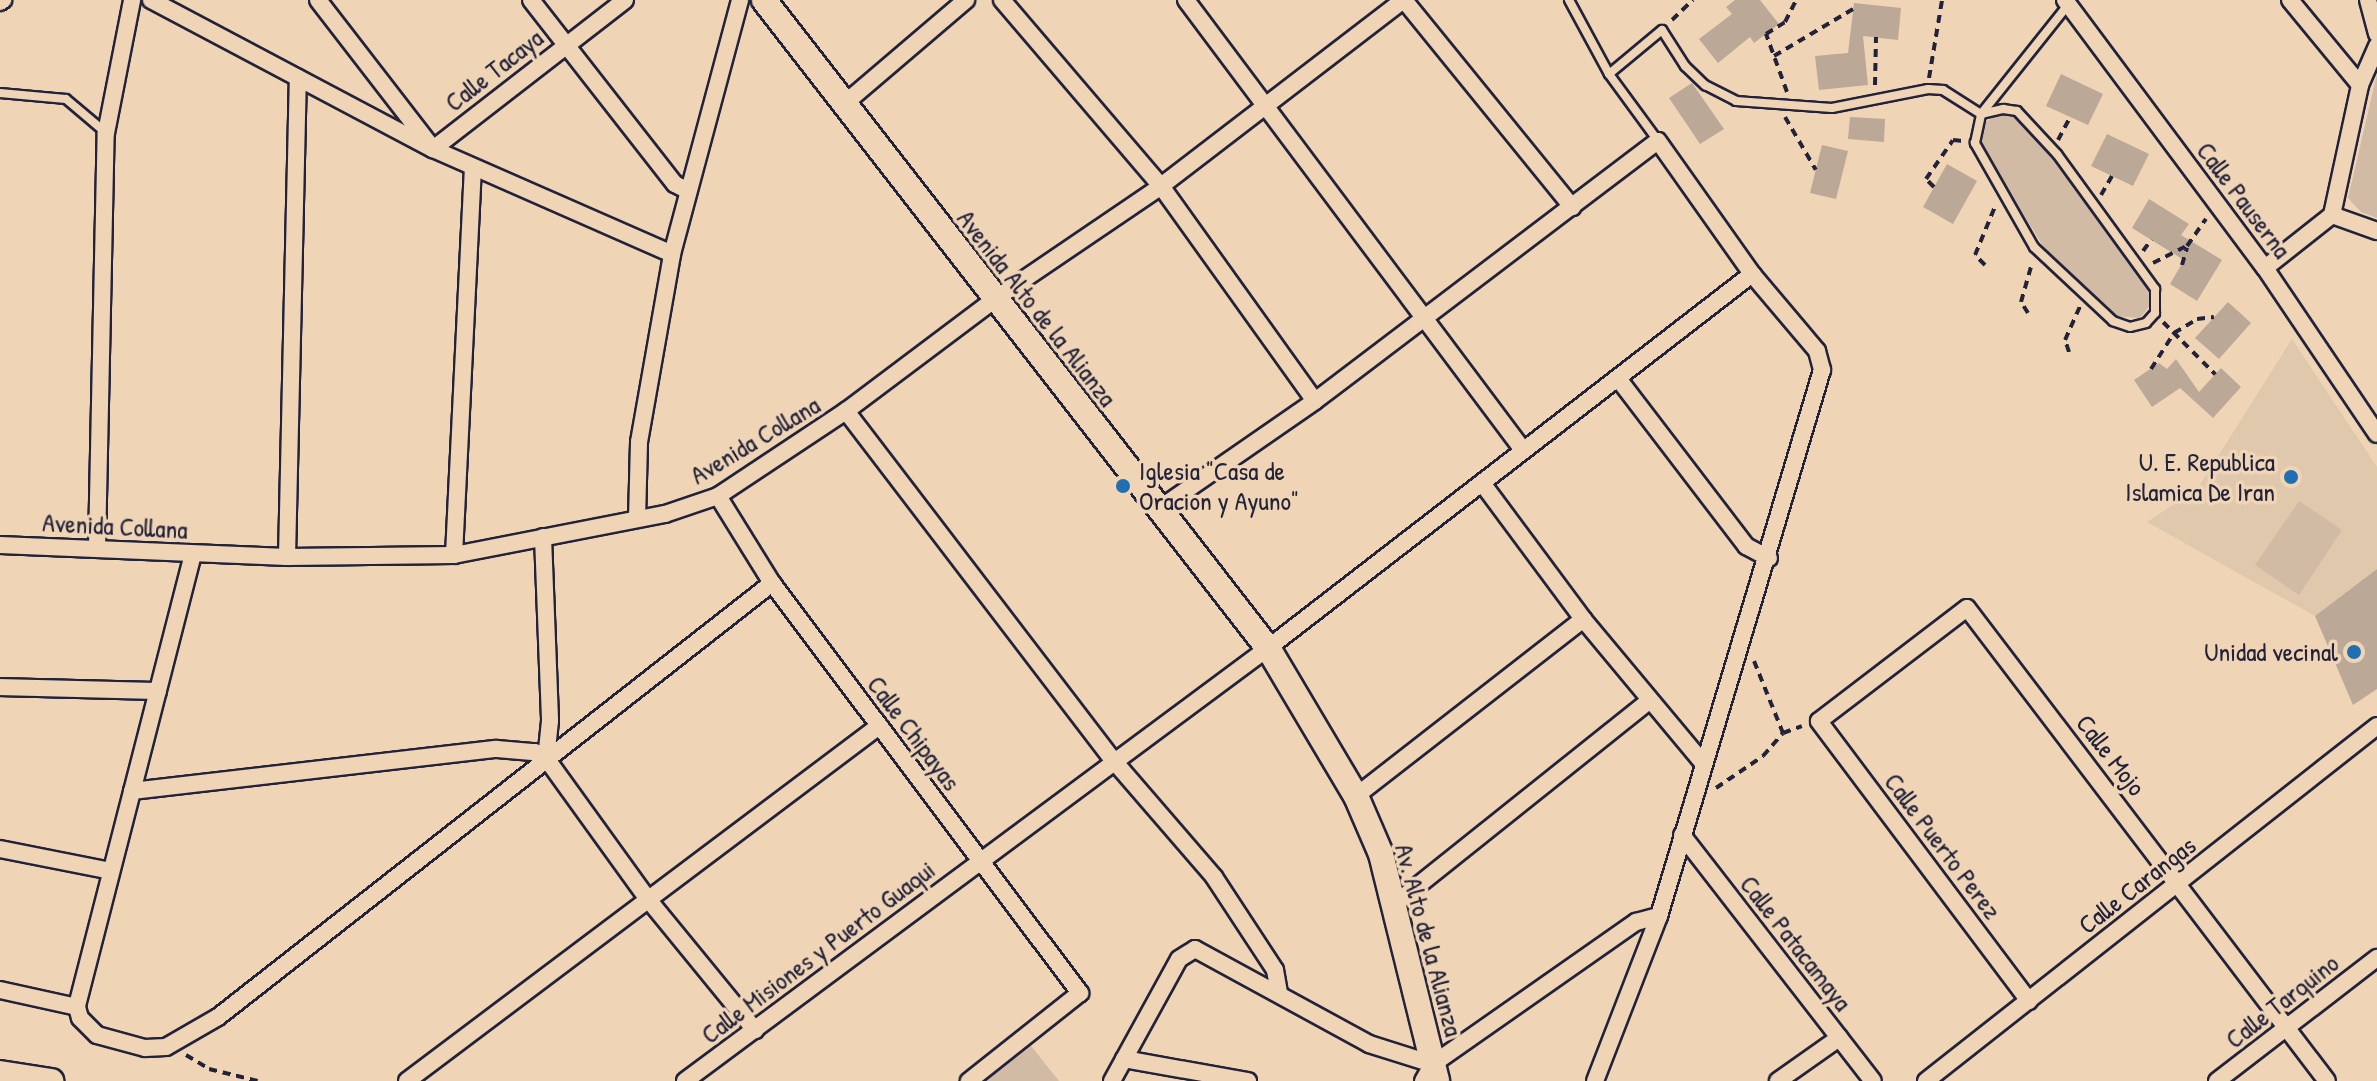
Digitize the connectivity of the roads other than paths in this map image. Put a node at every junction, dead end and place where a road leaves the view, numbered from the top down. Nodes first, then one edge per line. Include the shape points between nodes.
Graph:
1 (132, 0) edge
2 (151, 0) edge
3 (318, 0) edge
4 (531, 0) edge
5 (625, 0) edge
6 (740, 0) edge
7 (764, 0) edge
8 (966, 0) edge
9 (1002, 0) edge
10 (1186, 0) edge
11 (1404, 0) edge
12 (1569, 0) edge
13 (2290, 0) edge
14 (2368, 0) edge
15 (2066, 3) edge
16 (2377, 34) edge
17 (564, 45) junction
18 (2377, 45) edge
19 (1609, 74) junction
20 (298, 78) junction
21 (2360, 85) junction
22 (0, 93) edge
23 (843, 105) junction
24 (1263, 105) junction
25 (1981, 114) junction
26 (106, 133) junction
27 (1658, 141) junction
28 (433, 149) junction
29 (473, 168) junction
30 (1161, 186) junction
31 (688, 191) junction
32 (1572, 207) junction
33 (2332, 215) junction
34 (2377, 231) edge
35 (672, 254) junction
36 (2265, 268) junction
37 (1752, 274) junction
38 (995, 299) junction
39 (1427, 316) junction
40 (1620, 381) junction
41 (1315, 401) junction
42 (846, 411) junction
43 (2377, 434) edge
44 (1523, 450) junction
45 (1482, 483) junction
46 (718, 496) junction
47 (1159, 509) junction
48 (637, 519) junction
49 (543, 537) junction
50 (0, 545) edge
51 (97, 547) junction
52 (193, 554) junction
53 (454, 555) junction
54 (287, 557) junction
55 (1769, 558) junction
56 (772, 583) junction
57 (1583, 619) junction
58 (1268, 648) junction
59 (0, 687) edge
60 (158, 691) junction
61 (1649, 701) junction
62 (1819, 721) joint
63 (879, 726) junction
64 (2377, 726) edge
65 (546, 758) junction
66 (1114, 761) junction
67 (1703, 763) junction
68 (132, 791) junction
69 (1356, 796) junction
70 (1682, 835) junction
71 (0, 849) edge
72 (980, 862) junction
73 (111, 871) junction
74 (2179, 882) junction
75 (647, 898) junction
76 (1396, 903) junction
77 (1659, 916) junction
78 (2377, 958) edge
79 (0, 990) edge
80 (1279, 993) junction
81 (2029, 1001) junction
82 (77, 1007) junction
83 (2287, 1028) junction
84 (755, 1030) junction
85 (1839, 1038) junction
86 (1124, 1059) junction
87 (0, 1073) edge
88 (1431, 1075) edge
89 (51, 1081) edge
90 (407, 1081) edge
91 (685, 1081) edge
92 (969, 1081) edge
93 (1112, 1081) edge
94 (1248, 1081) edge
95 (1595, 1081) edge
96 (1778, 1081) edge
97 (1873, 1081) edge
98 (1926, 1081) edge
99 (2217, 1081) edge
100 (2327, 1081) edge

1 - 26 street
2 - 20 street
3 - 28 street
4 - 17 street
5 - 17 street, Calle Tacaya
6 - 31 street
7 - 23 street, Avenida Alto de la Alianza
8 - 23 street
9 - 30 street
10 - 24 street
11 - 24 street, Avenida Collana
11 - 32 street
12 - 19 lane
13 - 21 street
14 - 16 street
15 - 25 lane
15 - 36 street, Calle Pauserna
17 - 28 street, Calle Tacaya
17 - 31 street via 675,184
18 - 21 street
19 - 25 lane via 1662,30 1705,85 1736,101 1832,108 1928,89 1943,90
19 - 27 lane
20 - 28 street
20 - 54 street
21 - 33 street
22 - 26 lane via 66,99
23 - 38 street, Avenida Alto de la Alianza
24 - 30 street, Avenida Collana
24 - 39 street
25 - 25 lane via 2017,111 2053,150 2155,289 2155,314 2130,327 2113,321 2036,249 1975,143
26 - 51 street
27 - 32 street
27 - 37 street
28 - 29 street
29 - 35 street
29 - 53 street
30 - 38 street, Avenida Collana
30 - 41 street
31 - 35 street
32 - 39 street
33 - 34 street
33 - 36 street
35 - 48 street via 639,442
36 - 43 street, Calle Pauserna
37 - 40 street, Calle Misiones y Puerto Guaqui
37 - 55 street via 1817,351 1822,370
38 - 42 street, Avenida Collana
38 - 47 street, Avenida Alto de la Alianza
39 - 41 street
39 - 44 street
40 - 44 street, Calle Misiones y Puerto Guaqui
40 - 55 street via 1746,546
41 - 47 street
42 - 46 street, Avenida Collana
42 - 66 street
44 - 45 street, Calle Misiones y Puerto Guaqui
45 - 57 street
45 - 58 street, Calle Misiones y Puerto Guaqui
46 - 48 street, Avenida Collana
46 - 56 street, Calle Chipayas
47 - 58 street, Avenida Alto de la Alianza
48 - 49 street, Avenida Collana
49 - 53 street, Avenida Collana
49 - 65 street via 550,721
50 - 51 street, Avenida Collana
51 - 52 street, Avenida Collana
52 - 54 street, Avenida Collana
52 - 60 street
53 - 54 street, Avenida Collana
55 - 67 street
56 - 63 street, Calle Chipayas
56 - 65 street
57 - 61 street
57 - 69 street
58 - 66 street, Calle Misiones y Puerto Guaqui
58 - 69 street, Av. Alto de la Alianza
59 - 60 street
60 - 68 street
61 - 67 street
61 - 76 street
62 - 74 street, Calle Mojo via 1967,608
62 - 81 street, Calle Puerto Perez
63 - 72 street, Calle Chipayas
63 - 75 street
64 - 74 street, Calle Carangas
65 - 68 street via 497,749
65 - 75 street
65 - 82 street via 218,1017 176,1043 145,1048 106,1039 87,1028
66 - 72 street, Calle Misiones y Puerto Guaqui
66 - 80 street via 1214,877 1275,970
67 - 70 street
68 - 73 street
69 - 76 street, Av. Alto de la Alianza
70 - 77 street
70 - 85 street, Calle Patacamaya
71 - 73 street
72 - 84 street, Calle Misiones y Puerto Guaqui
72 - 92 street, Calle Chipayas via 1080,993
73 - 82 street
74 - 81 street, Calle Carangas
74 - 83 street, Calle Mojo
75 - 84 street
75 - 90 street
76 - 88 street, Av. Alto de la Alianza
77 - 88 street via 1636,922
77 - 95 street
78 - 83 street, Calle Tarquino
79 - 82 street
80 - 86 street via 1206,951 1190,950 1179,959
80 - 88 street
81 - 98 street, Calle Carangas
83 - 99 street, Calle Tarquino
83 - 100 street, Calle Mojo
84 - 91 street, Calle Misiones y Puerto Guaqui
85 - 96 street
85 - 97 street, Calle Patacamaya
86 - 93 street
86 - 94 street
87 - 89 street

